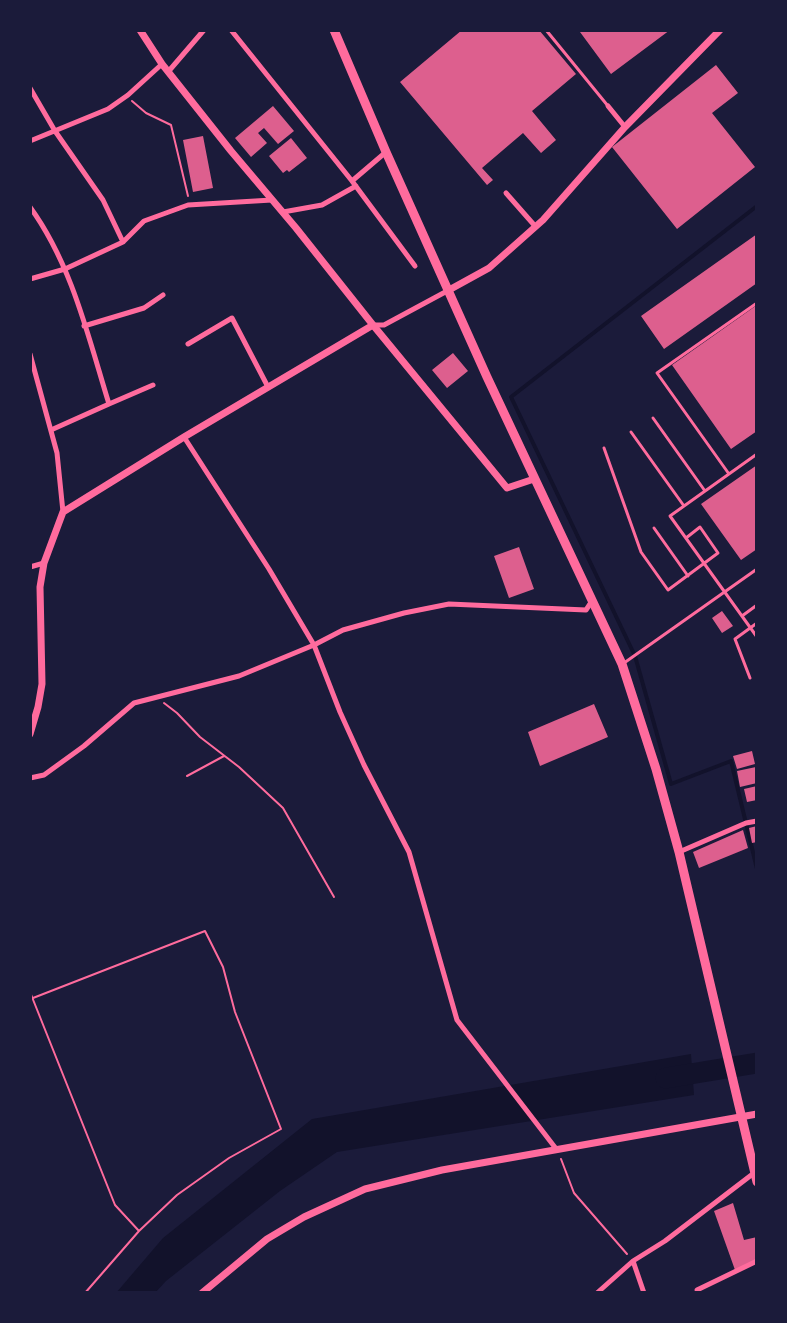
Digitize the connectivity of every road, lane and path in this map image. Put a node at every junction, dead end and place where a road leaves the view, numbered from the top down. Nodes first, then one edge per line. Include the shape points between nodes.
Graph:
1 (140, 30) edge
2 (204, 30) edge
3 (231, 30) edge
4 (334, 30) edge
5 (546, 30) edge
6 (720, 30) edge
7 (162, 64) junction
8 (168, 72) junction
9 (30, 88) edge
10 (128, 95) junction
11 (608, 106) joint
12 (625, 127) junction
13 (55, 132) junction
14 (30, 141) edge
15 (386, 152) junction
16 (354, 184) junction
17 (506, 193) dead end
18 (272, 200) junction
19 (190, 205) junction
20 (30, 207) edge
21 (283, 212) junction
22 (535, 226) junction
23 (123, 242) junction
24 (415, 266) dead end
25 (65, 269) junction
26 (30, 279) edge
27 (449, 290) junction
28 (163, 295) dead end
29 (757, 303) edge
30 (373, 325) junction
31 (84, 326) junction
32 (188, 344) dead end
33 (30, 354) edge
34 (153, 385) dead end
35 (268, 387) junction
36 (109, 404) junction
37 (652, 417) dead end
38 (51, 430) junction
39 (631, 432) dead end
40 (184, 437) junction
41 (604, 447) dead end
42 (757, 454) edge
43 (729, 474) junction
44 (534, 479) junction
45 (705, 491) junction
46 (684, 506) junction
47 (63, 512) junction
48 (654, 528) dead end
49 (686, 538) junction
50 (44, 563) junction
51 (705, 563) junction
52 (30, 567) edge
53 (757, 569) edge
54 (688, 576) junction
55 (725, 591) junction
56 (592, 601) junction
57 (757, 605) edge
58 (742, 616) junction
59 (757, 623) edge
60 (751, 628) junction
61 (757, 637) edge
62 (314, 645) junction
63 (622, 664) junction
64 (750, 678) dead end
65 (157, 697) junction
66 (30, 734) edge
67 (224, 756) junction
68 (187, 776) dead end
69 (30, 778) edge
70 (757, 821) edge
71 (679, 852) junction
72 (334, 897) dead end
73 (30, 992) edge
74 (33, 998) junction
75 (757, 1114) edge
76 (742, 1117) junction
77 (557, 1150) junction
78 (756, 1177) edge
79 (139, 1231) junction
80 (633, 1261) junction
81 (757, 1261) edge
82 (697, 1291) edge
83 (205, 1292) edge
84 (85, 1293) edge
85 (597, 1293) edge
86 (644, 1293) edge
87 (689, 1293) edge

1 - 7 street
2 - 8 street
3 - 16 street
4 - 15 highway
5 - 11 lane
6 - 12 street
7 - 8 street
7 - 10 street
8 - 18 street
9 - 13 street
10 - 13 street via 108,109
10 - 19 path via 146,113 171,125
11 - 12 street
12 - 22 street
13 - 14 street
13 - 23 street via 103,200
15 - 16 street
15 - 27 highway
16 - 21 street via 322,205
16 - 24 street
17 - 22 street
18 - 19 street
18 - 21 street
19 - 23 street via 144,221
20 - 25 street
21 - 30 street
22 - 27 street via 489,268
23 - 25 street
25 - 26 street
25 - 31 street
27 - 30 street via 384,325
27 - 44 highway
28 - 31 street via 144,308
29 - 43 lane via 657,373
30 - 35 street
30 - 44 street via 507,488
31 - 36 street
32 - 35 street via 232,318
33 - 38 street
34 - 36 street
35 - 40 street
36 - 38 street
37 - 45 lane
38 - 47 street
39 - 46 lane
40 - 47 street
40 - 62 street
41 - 54 lane via 641,552 668,590
42 - 43 lane
43 - 45 lane
44 - 56 highway
45 - 46 lane
46 - 49 lane via 670,516
47 - 50 street
48 - 54 lane
49 - 51 lane
49 - 51 lane via 700,527 718,553
50 - 52 street
50 - 66 street via 40,587 42,684
51 - 54 lane
51 - 55 lane
53 - 55 lane
55 - 58 lane
55 - 63 lane
56 - 62 street via 586,610 449,604 343,630
56 - 63 highway
57 - 58 lane
58 - 60 lane
59 - 60 lane
60 - 61 lane
60 - 64 lane via 735,639
62 - 65 street via 239,676
62 - 77 street via 364,765 409,852 457,1020
63 - 71 highway
65 - 67 path
65 - 69 street via 134,704 44,775
67 - 68 path
67 - 72 path via 283,808
70 - 71 street
71 - 76 highway
73 - 74 path
74 - 79 path via 115,1205
74 - 79 path via 205,930 223,967 235,1012 281,1129 229,1158 177,1195
75 - 76 street
76 - 77 street
76 - 78 highway
77 - 80 path via 574,1193
77 - 83 street via 442,1170 365,1189 304,1216 267,1239
78 - 80 street
79 - 84 path
80 - 85 street
80 - 86 street
81 - 82 street
82 - 87 street

